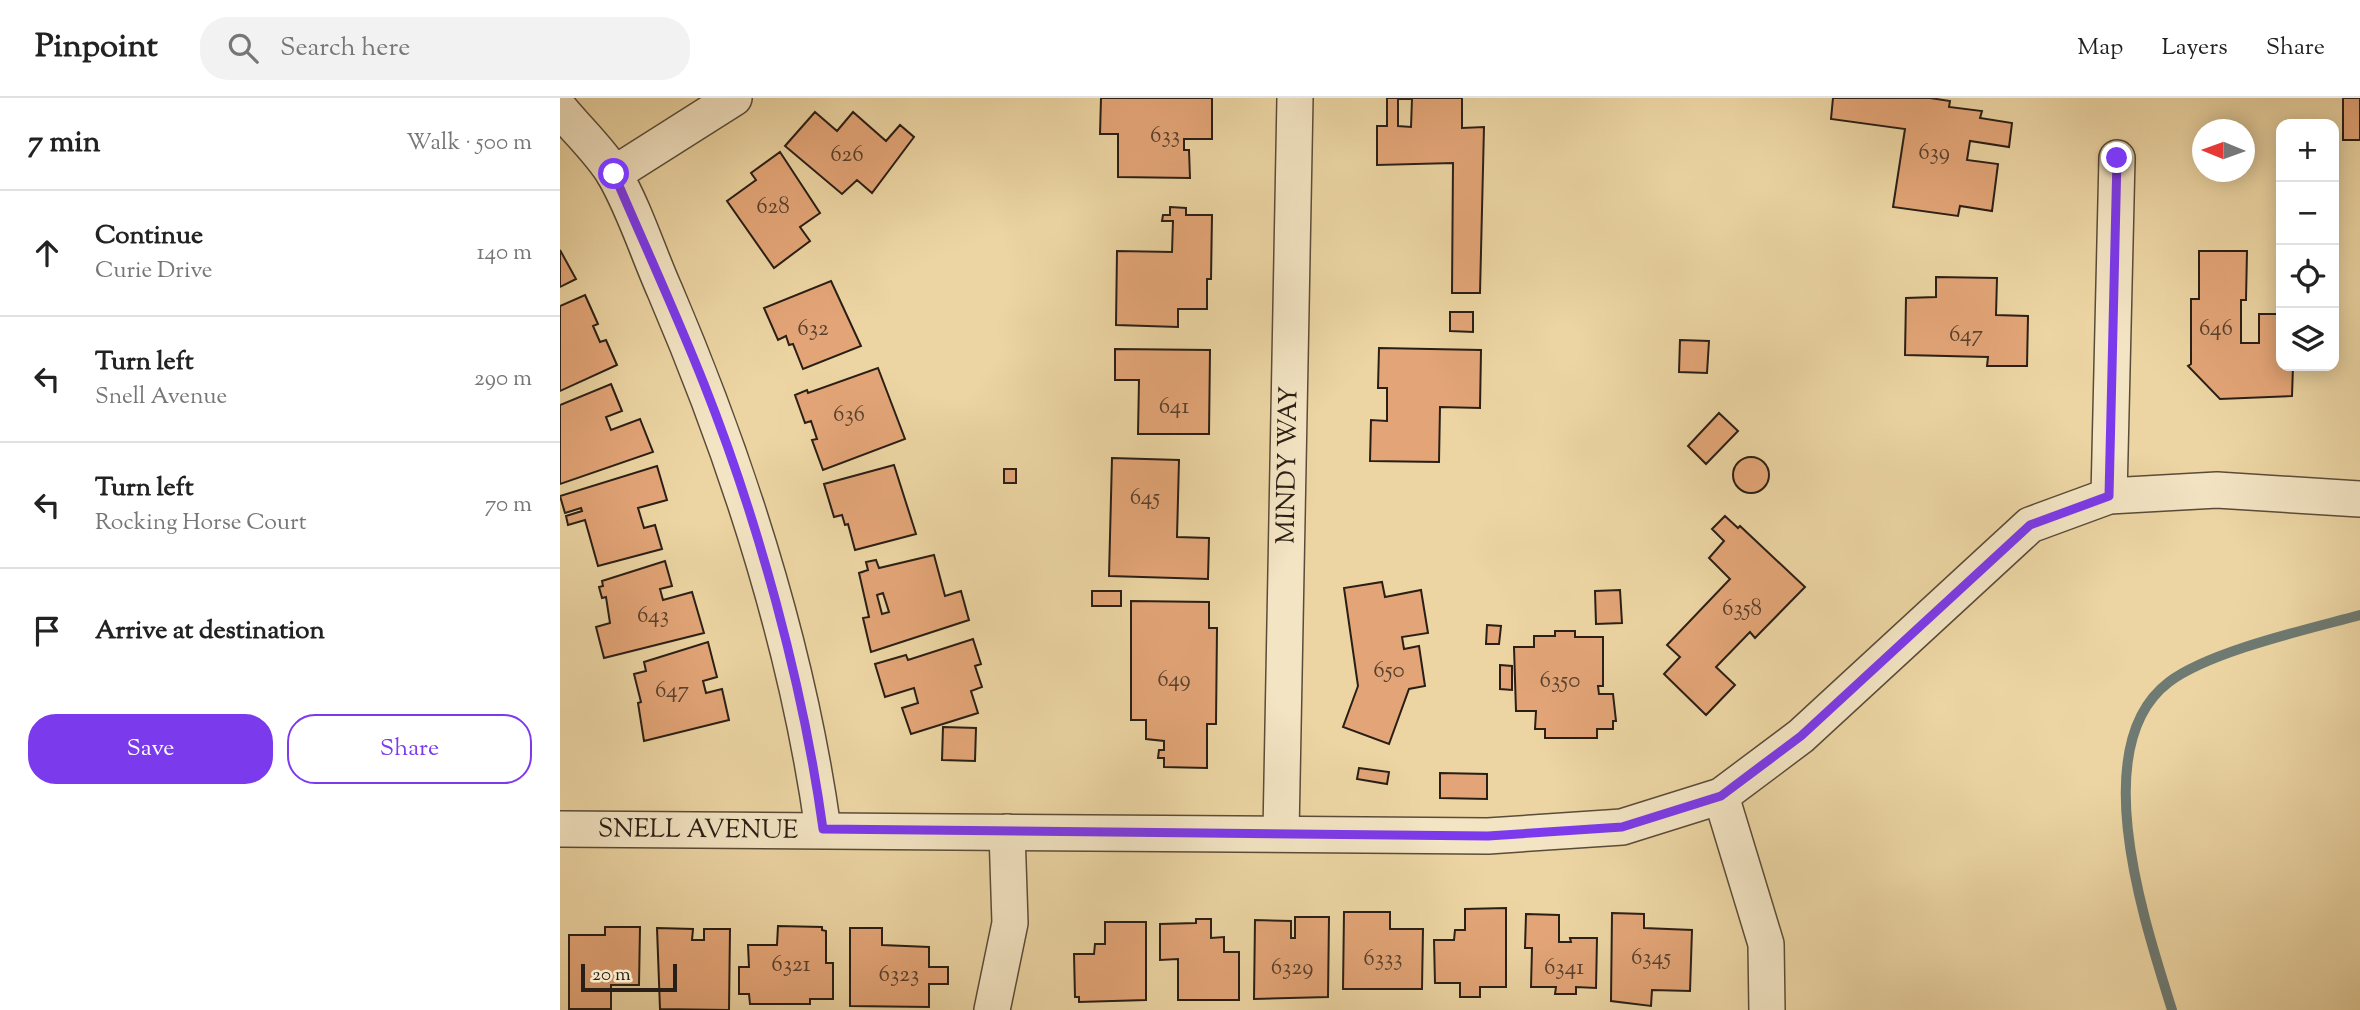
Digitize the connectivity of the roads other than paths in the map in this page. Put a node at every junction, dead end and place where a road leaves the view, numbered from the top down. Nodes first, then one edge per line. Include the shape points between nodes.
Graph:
1 (734, 98) edge
2 (1295, 98) edge
3 (560, 109) edge
4 (2117, 158) dead end
5 (614, 174) junction
6 (2109, 496) junction
7 (2360, 499) edge
8 (1721, 796) junction
9 (560, 829) edge
10 (823, 829) junction
11 (1007, 832) junction
12 (1281, 833) junction
13 (992, 1010) edge
14 (1767, 1010) edge

1 - 5 street
2 - 12 street, MINDY WAY
3 - 5 street
4 - 6 street
5 - 10 street via 705,385 753,528 806,724
6 - 7 street, SNELL AVENUE via 2217,490
6 - 8 street, SNELL AVENUE via 2030,525 1801,736
8 - 12 street, SNELL AVENUE via 1622,827 1565,832 1488,836
8 - 14 street via 1766,944
9 - 10 street, SNELL AVENUE
10 - 11 street, SNELL AVENUE
11 - 12 street, SNELL AVENUE
11 - 13 street via 1010,923

